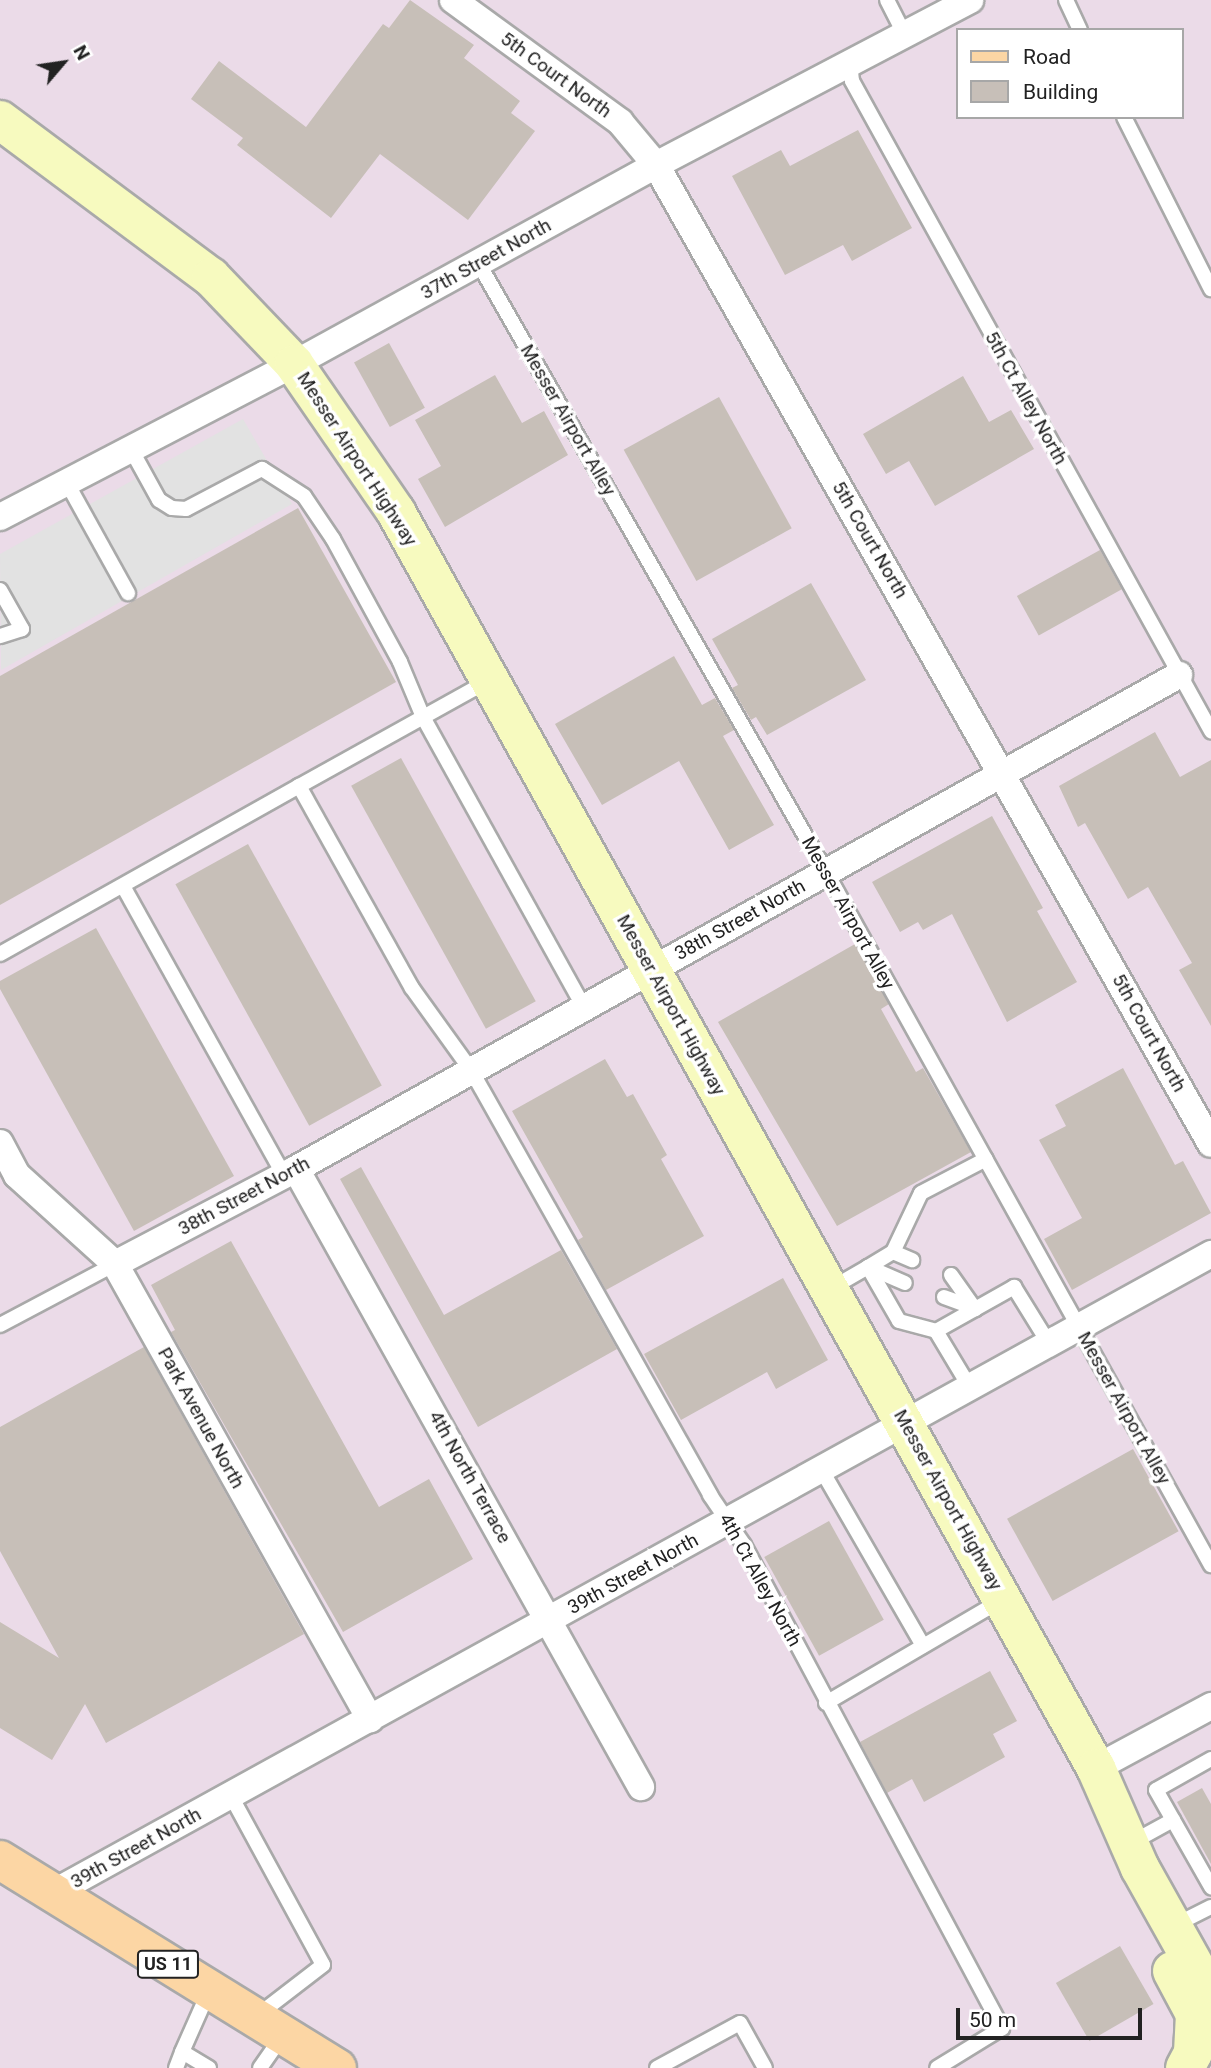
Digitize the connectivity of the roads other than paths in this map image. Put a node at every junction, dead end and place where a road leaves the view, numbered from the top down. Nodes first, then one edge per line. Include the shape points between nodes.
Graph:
1 (453, 0) edge
2 (887, 0) edge
3 (971, 0) edge
4 (1066, 0) edge
5 (1079, 28) edge
6 (904, 34) junction
7 (850, 62) junction
8 (1125, 119) edge
9 (0, 120) edge
10 (656, 164) junction
11 (479, 264) junction
12 (1211, 289) edge
13 (294, 364) junction
14 (132, 451) junction
15 (67, 483) junction
16 (0, 517) edge
17 (0, 590) edge
18 (128, 593) dead end
19 (0, 636) edge
20 (1178, 675) junction
21 (490, 680) junction
22 (423, 716) junction
23 (1211, 731) edge
24 (1003, 773) junction
25 (299, 786) junction
26 (825, 872) junction
27 (123, 886) junction
28 (0, 954) edge
29 (651, 970) junction
30 (584, 1007) junction
31 (471, 1070) junction
32 (0, 1143) edge
33 (1211, 1144) edge
34 (986, 1159) junction
35 (290, 1172) junction
36 (892, 1252) junction
37 (1211, 1254) edge
38 (912, 1260) dead end
39 (115, 1264) junction
40 (868, 1267) junction
41 (951, 1275) dead end
42 (905, 1283) dead end
43 (830, 1289) junction
44 (944, 1297) dead end
45 (975, 1309) junction
46 (0, 1325) edge
47 (1079, 1325) junction
48 (936, 1331) junction
49 (1048, 1342) junction
50 (969, 1386) junction
51 (905, 1422) junction
52 (821, 1469) junction
53 (728, 1521) junction
54 (1211, 1565) edge
55 (1003, 1600) junction
56 (550, 1620) junction
57 (923, 1646) junction
58 (826, 1703) junction
59 (1211, 1706) edge
60 (370, 1719) junction
61 (1211, 1759) edge
62 (1096, 1768) junction
63 (641, 1787) dead end
64 (231, 1796) junction
65 (1173, 1819) junction
66 (1135, 1856) junction
67 (0, 1860) edge
68 (1211, 1887) edge
69 (53, 1893) junction
70 (1211, 1908) edge
71 (1187, 1943) junction
72 (209, 1989) junction
73 (1211, 1995) edge
74 (269, 2026) junction
75 (182, 2052) junction
76 (176, 2068) edge
77 (209, 2068) edge
78 (260, 2068) edge
79 (336, 2068) edge
80 (657, 2068) edge
81 (765, 2068) edge
82 (937, 2068) edge
83 (1185, 2068) edge

1 - 10 street, 5th Court North via 620,122
2 - 6 lane
3 - 6 street, 37th Street North
4 - 5 lane
6 - 7 street, 37th Street North
7 - 10 street, 37th Street North
7 - 20 lane, 5th Ct Alley North via 852,81
8 - 12 lane
9 - 13 main road, Messer Airport Highway via 211,276
10 - 11 street, 37th Street North
10 - 24 street, 5th Court North
11 - 13 street, 37th Street North
11 - 26 lane, Messer Airport Alley
13 - 14 street, 37th Street North
13 - 21 main road, Messer Airport Highway via 396,512
14 - 15 street, 37th Street North
14 - 22 lane via 159,500 173,508 186,509 262,469 304,496 400,662
15 - 16 street, 37th Street North
15 - 18 lane
17 - 19 lane via 22,629
20 - 23 lane, 5th Ct Alley North
20 - 24 street, 38th Street North
21 - 22 lane
21 - 29 main road, Messer Airport Highway
22 - 25 lane
22 - 30 lane
24 - 26 street, 38th Street North
24 - 33 street, 5th Court North
25 - 27 lane
25 - 31 lane, 4th Ct Alley North via 412,988
26 - 29 street, 38th Street North
26 - 34 lane, Messer Airport Alley
27 - 28 lane
27 - 35 lane
29 - 30 street, 38th Street North
29 - 43 main road, Messer Airport Highway
30 - 31 street, 38th Street North
31 - 35 street, 38th Street North
31 - 53 lane, 4th Ct Alley North
32 - 39 street, Park Avenue North via 17,1175
34 - 36 lane via 921,1193
34 - 47 lane, Messer Airport Alley
35 - 39 street, 38th Street North
35 - 56 street, 4th North Terrace
36 - 38 lane
36 - 40 lane
37 - 47 street, 39th Street North
39 - 46 lane
39 - 60 street, Park Avenue North
40 - 42 lane
40 - 43 lane
40 - 48 lane via 899,1321
41 - 45 lane
43 - 51 main road, Messer Airport Highway
44 - 45 lane
45 - 48 lane
45 - 49 lane via 1014,1287
47 - 49 street, 39th Street North
47 - 54 lane, Messer Airport Alley
48 - 50 lane
49 - 50 street, 39th Street North
50 - 51 street, 39th Street North
51 - 52 street, 39th Street North
51 - 55 main road, Messer Airport Highway
52 - 53 street, 39th Street North
52 - 57 lane
53 - 56 street, 39th Street North
53 - 58 lane, 4th Ct Alley North
55 - 57 lane
55 - 62 main road, Messer Airport Highway
56 - 60 street, 39th Street North
56 - 63 street, 4th North Terrace
57 - 58 lane
58 - 82 lane, 4th Ct Alley North via 1002,2028
59 - 62 street
60 - 64 street, 39th Street North
61 - 65 lane via 1156,1790
62 - 66 main road, Messer Airport Highway
64 - 69 street, 39th Street North
64 - 74 lane via 323,1965
65 - 66 lane
65 - 68 lane
66 - 71 main road, Messer Airport Highway
66 - 83 main road via 1142,1914 1195,2014 1194,2053
67 - 69 main road, US 11
69 - 72 main road, US 11
70 - 71 lane
71 - 73 main road, Messer Airport Highway
72 - 74 main road, US 11
72 - 75 lane
74 - 78 lane
74 - 79 main road, US 11
75 - 76 lane
75 - 77 lane
80 - 81 lane via 740,2023

